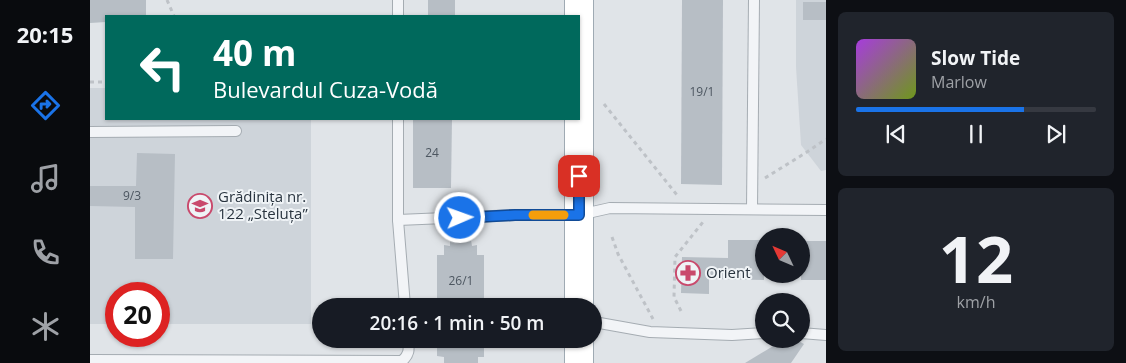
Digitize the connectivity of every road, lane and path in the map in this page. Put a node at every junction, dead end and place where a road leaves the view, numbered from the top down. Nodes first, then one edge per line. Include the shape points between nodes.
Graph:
1 (167, 0) edge
2 (398, 0) edge
3 (579, 0) edge
4 (754, 0) edge
5 (174, 15) edge
6 (398, 15) edge
7 (579, 15) edge
8 (90, 82) edge
9 (105, 82) edge
10 (604, 104) dead end
11 (398, 120) edge
12 (579, 120) edge
13 (90, 132) edge
14 (236, 132) dead end
15 (826, 139) edge
16 (752, 186) junction
17 (689, 209) junction
18 (752, 209) junction
19 (826, 210) edge
20 (579, 215) junction
21 (398, 220) junction
22 (705, 220) dead end
23 (612, 237) dead end
24 (404, 298) edge
25 (579, 298) edge
26 (681, 311) dead end
27 (602, 323) edge
28 (661, 333) junction
29 (810, 333) edge
30 (755, 334) edge
31 (826, 335) edge
32 (409, 348) edge
33 (579, 348) edge
34 (90, 360) edge
35 (578, 363) edge

1 - 5 path
2 - 6 lane
3 - 7 main road
4 - 16 lane
8 - 9 path
10 - 17 path
11 - 21 lane
12 - 20 main road
13 - 14 lane
15 - 16 path
16 - 18 lane
17 - 18 lane
17 - 20 lane via 610,208
18 - 19 lane
20 - 21 lane
20 - 25 main road
21 - 24 lane
22 - 26 path via 675,257 674,297
23 - 28 path
27 - 28 lane
28 - 30 lane
29 - 31 lane
32 - 34 lane via 407,357 402,361
33 - 35 main road

